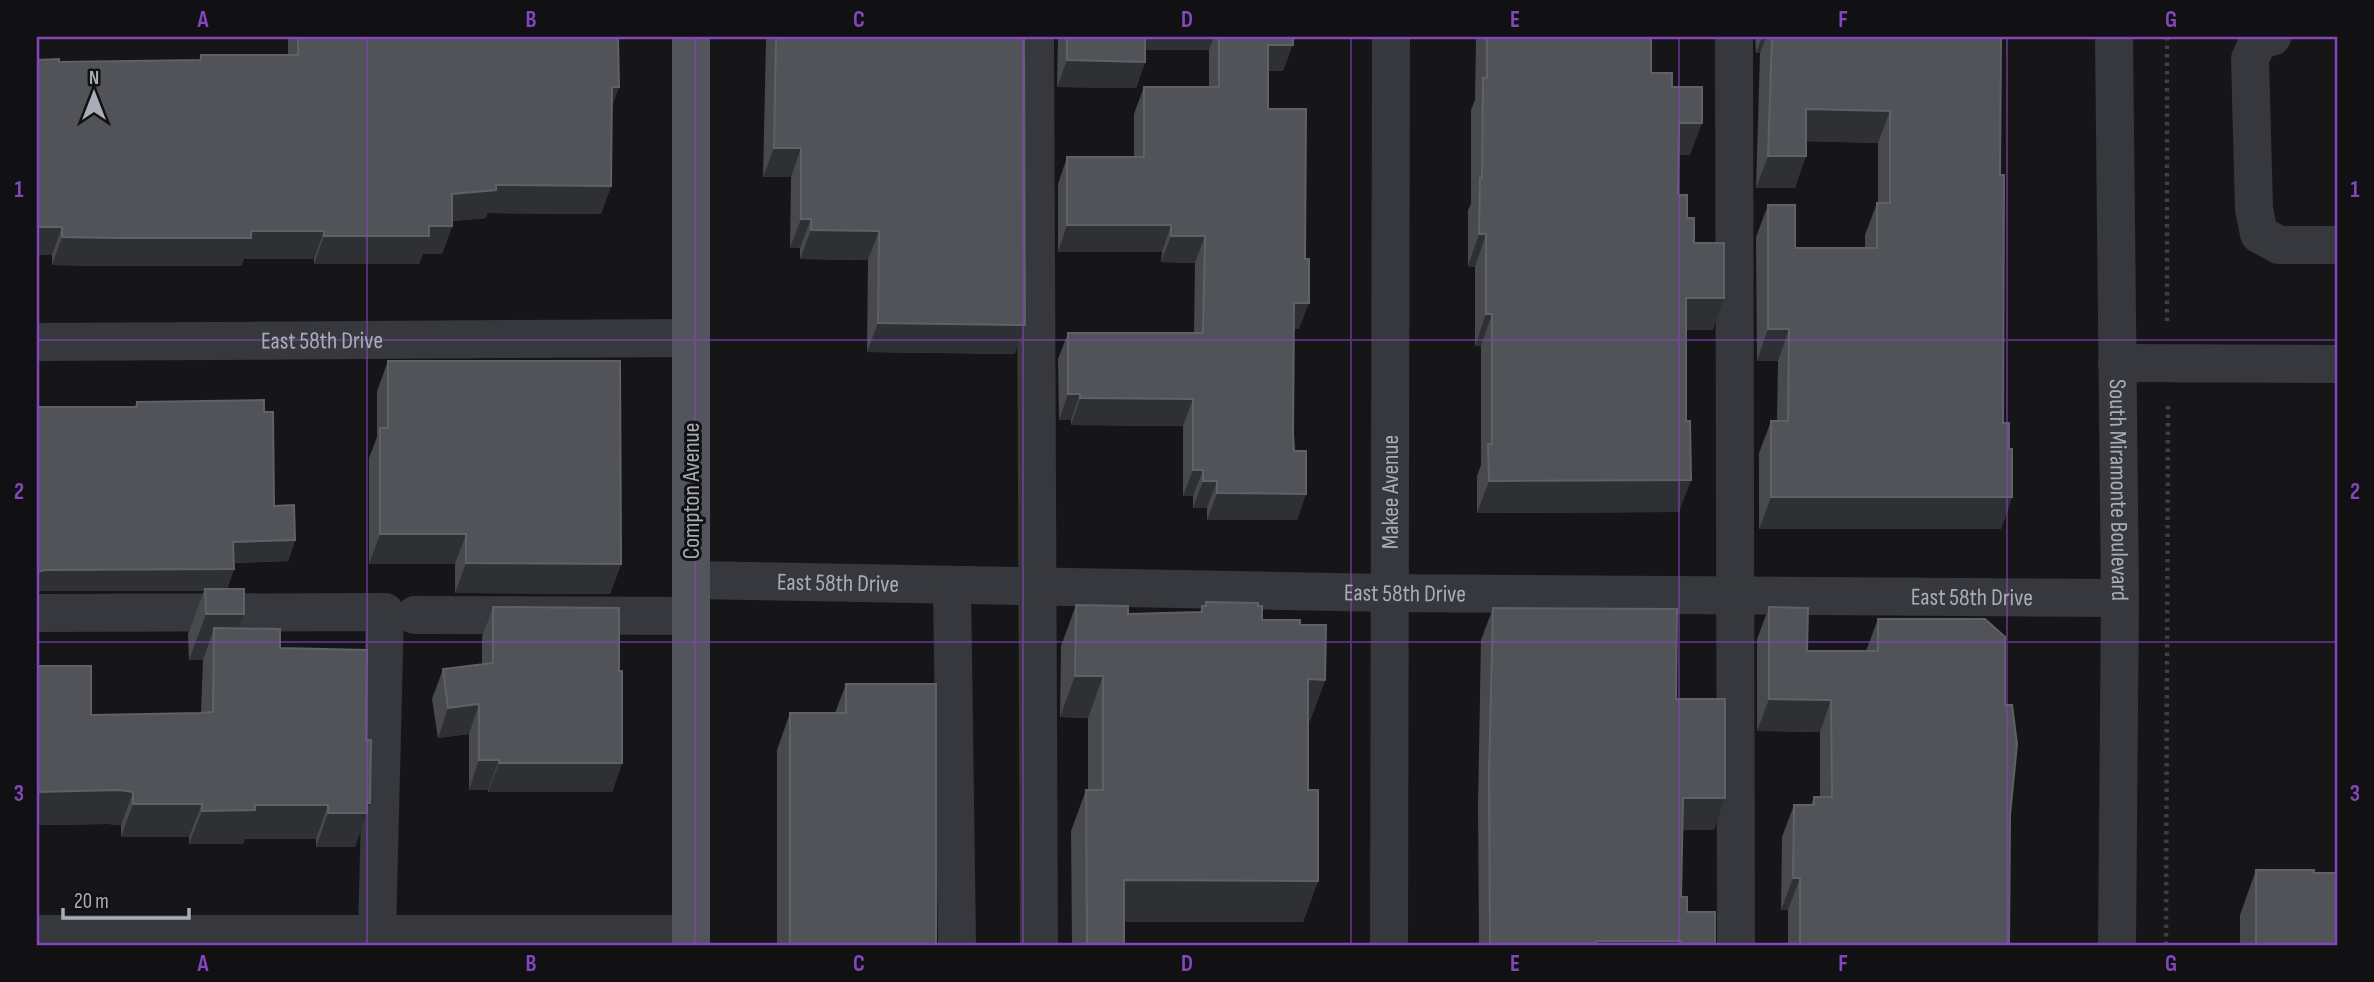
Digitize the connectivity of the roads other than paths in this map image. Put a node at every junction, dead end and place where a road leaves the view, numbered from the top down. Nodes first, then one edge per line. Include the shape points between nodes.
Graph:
1 (691, 37) edge
2 (1035, 37) edge
3 (1391, 37) edge
4 (1734, 37) edge
5 (2114, 37) edge
6 (2272, 37) edge
7 (2337, 245) edge
8 (691, 338) junction
9 (37, 342) edge
10 (2117, 363) junction
11 (2337, 364) edge
12 (952, 585) junction
13 (1037, 586) junction
14 (1388, 593) junction
15 (1734, 596) junction
16 (691, 598) junction
17 (2120, 598) junction
18 (37, 613) edge
19 (415, 615) dead end
20 (37, 934) edge
21 (377, 934) junction
22 (691, 939) edge
23 (957, 945) edge
24 (1039, 945) edge
25 (1389, 945) edge
26 (1736, 945) edge
27 (2118, 945) edge

1 - 8 main road, Compton Avenue
2 - 13 street
3 - 14 street, Makee Avenue
4 - 15 street
5 - 10 street, South Miramonte Boulevard
6 - 7 street via 2259,39 2250,59 2254,209 2259,234 2279,245
8 - 9 street, East 58th Drive
8 - 16 main road, Compton Avenue
10 - 11 street
10 - 17 street, South Miramonte Boulevard
12 - 13 street, East 58th Drive
12 - 16 street, East 58th Drive
12 - 23 street
13 - 14 street, East 58th Drive
13 - 24 street
14 - 15 street, East 58th Drive
14 - 25 street, Makee Avenue
15 - 17 street, East 58th Drive
15 - 26 street
16 - 19 street, East 58th Drive
16 - 22 main road, Compton Avenue
17 - 27 street, South Miramonte Boulevard
18 - 21 street via 385,612
20 - 21 street
21 - 22 street

